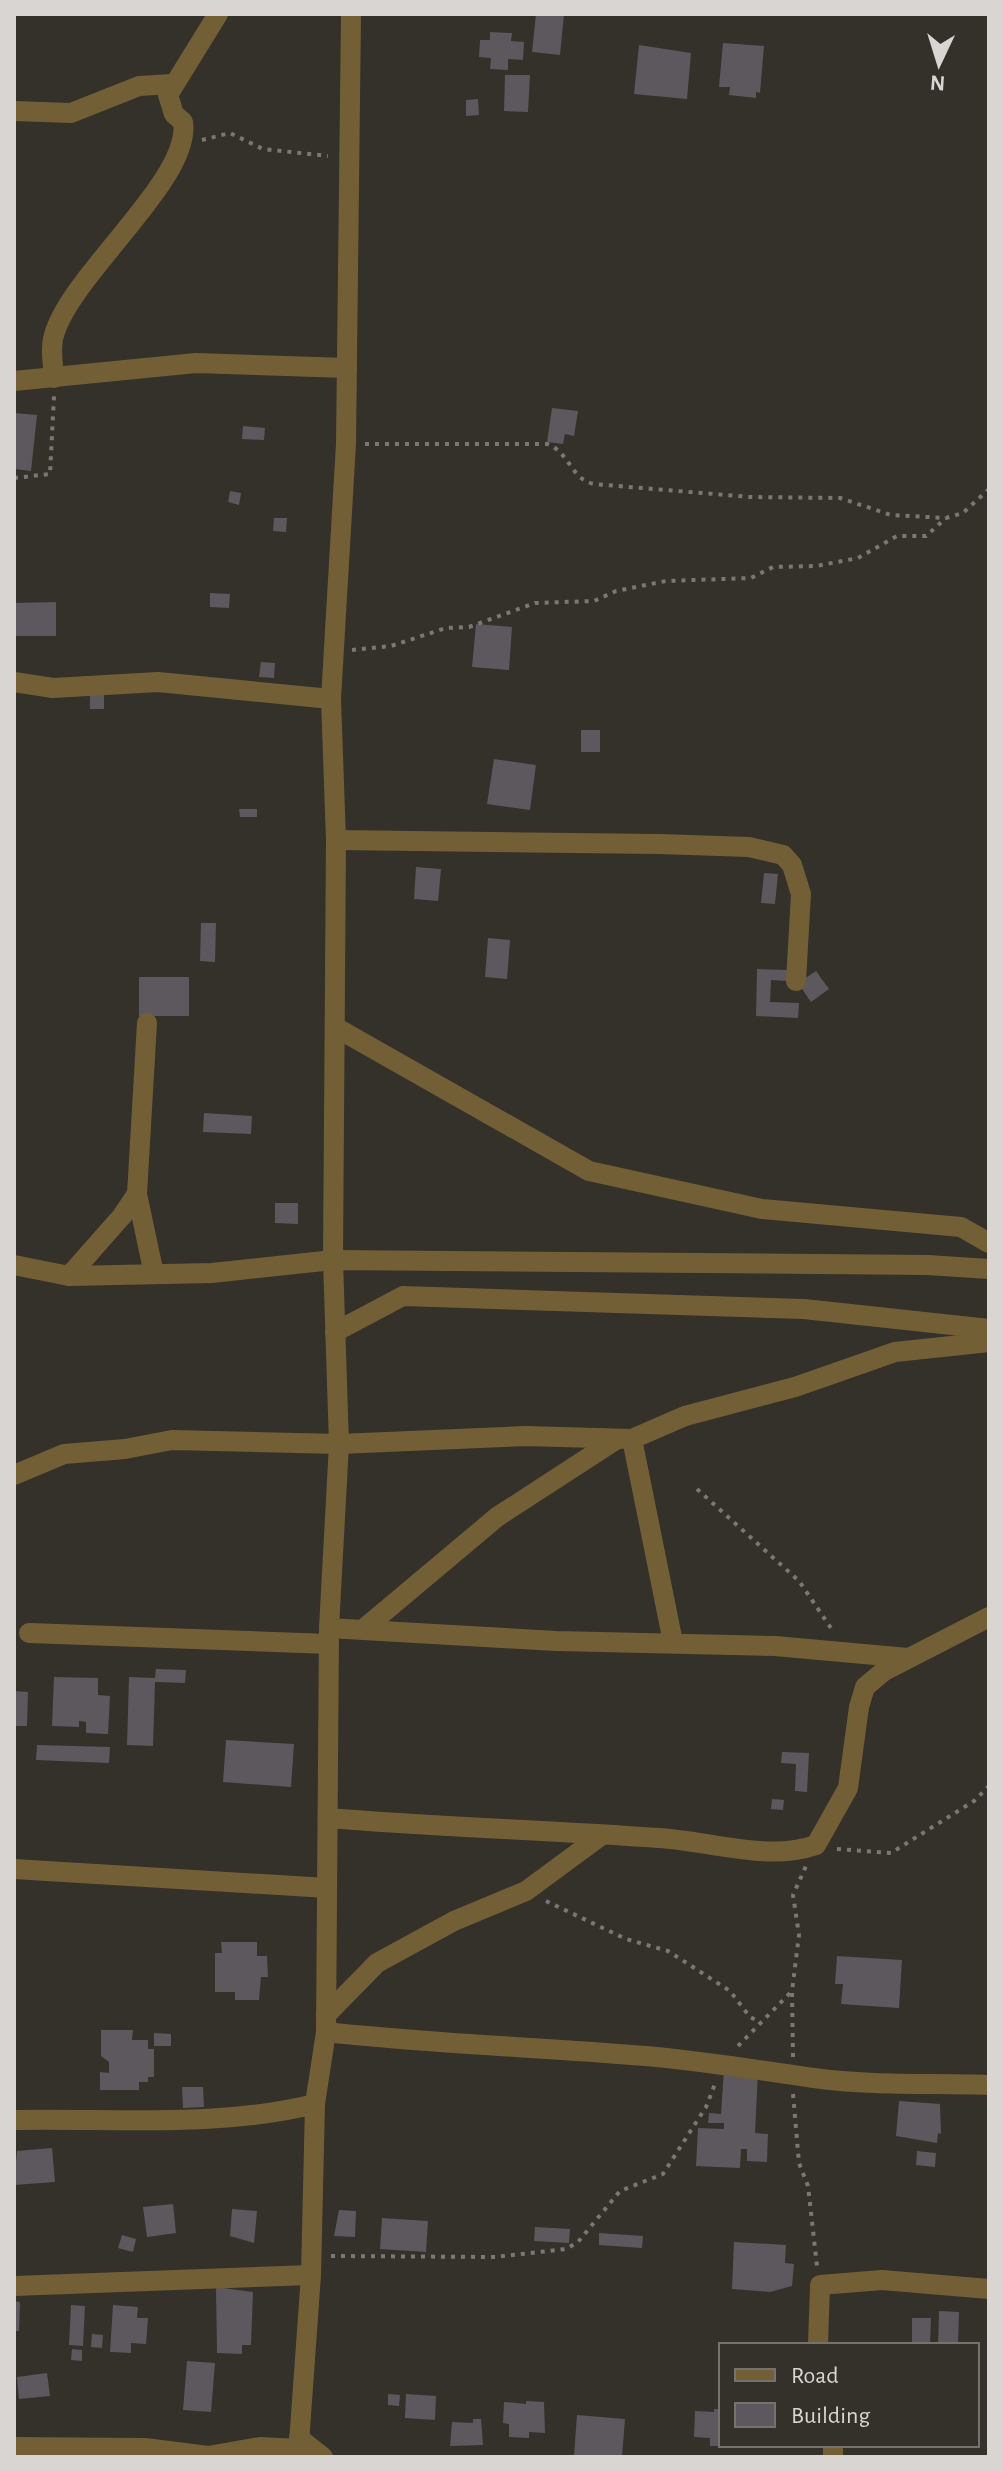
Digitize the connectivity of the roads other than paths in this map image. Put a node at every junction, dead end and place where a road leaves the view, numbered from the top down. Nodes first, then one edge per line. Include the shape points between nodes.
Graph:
1 (218, 14) edge
2 (351, 14) edge
3 (172, 84) junction
4 (14, 111) edge
5 (347, 368) junction
6 (54, 378) junction
7 (14, 381) edge
8 (14, 682) edge
9 (331, 699) junction
10 (336, 840) junction
11 (796, 981) dead end
12 (147, 1023) dead end
13 (335, 1027) junction
14 (137, 1194) junction
15 (989, 1243) edge
16 (333, 1260) junction
17 (14, 1265) edge
18 (989, 1269) edge
19 (154, 1274) junction
20 (69, 1276) junction
21 (989, 1329) edge
22 (335, 1332) junction
23 (989, 1342) edge
24 (624, 1439) junction
25 (339, 1444) junction
26 (14, 1475) edge
27 (989, 1617) edge
28 (366, 1627) junction
29 (29, 1633) dead end
30 (329, 1636) junction
31 (673, 1642) junction
32 (910, 1658) junction
33 (328, 1818) junction
34 (602, 1835) junction
35 (14, 1869) edge
36 (327, 1888) junction
37 (326, 2024) junction
38 (989, 2085) edge
39 (315, 2104) junction
40 (14, 2120) edge
41 (312, 2265) junction
42 (14, 2286) edge
43 (989, 2289) edge
44 (818, 2343) edge
45 (14, 2447) edge
46 (298, 2448) edge
47 (323, 2457) edge

1 - 3 street
2 - 5 street
3 - 4 street via 128,89 71,113
3 - 6 street via 169,103 183,122 181,145 156,192 63,314 53,336
5 - 6 street via 196,363
5 - 9 street
6 - 7 street
8 - 9 street via 53,688 158,682
9 - 10 street
10 - 11 street via 749,847 783,855 801,894
10 - 13 street
12 - 14 street
13 - 15 street via 589,1171 762,1209 961,1227
13 - 16 street
14 - 19 street
14 - 20 street
16 - 18 street
16 - 19 street
16 - 22 street
17 - 20 street
19 - 20 street
21 - 22 street via 804,1309 403,1296
22 - 25 street
23 - 24 street via 895,1352
24 - 25 street via 525,1436
24 - 28 street via 497,1517
24 - 31 street
25 - 26 street via 172,1440 64,1454
25 - 30 street
27 - 32 street
28 - 30 street
28 - 31 street via 556,1641
29 - 30 street
30 - 33 street
31 - 32 street
32 - 34 street via 865,1687 848,1788 816,1845 793,1853 770,1852
33 - 34 street
33 - 36 street
34 - 37 street via 526,1891 454,1921 377,1963
35 - 36 street
36 - 37 street
37 - 38 street via 423,2043 723,2064 884,2084
37 - 39 street
39 - 40 street via 217,2118
39 - 41 street
41 - 42 street
41 - 46 street
43 - 44 street via 859,2279 820,2285
45 - 46 street via 145,2448 208,2456 260,2447
46 - 47 street

